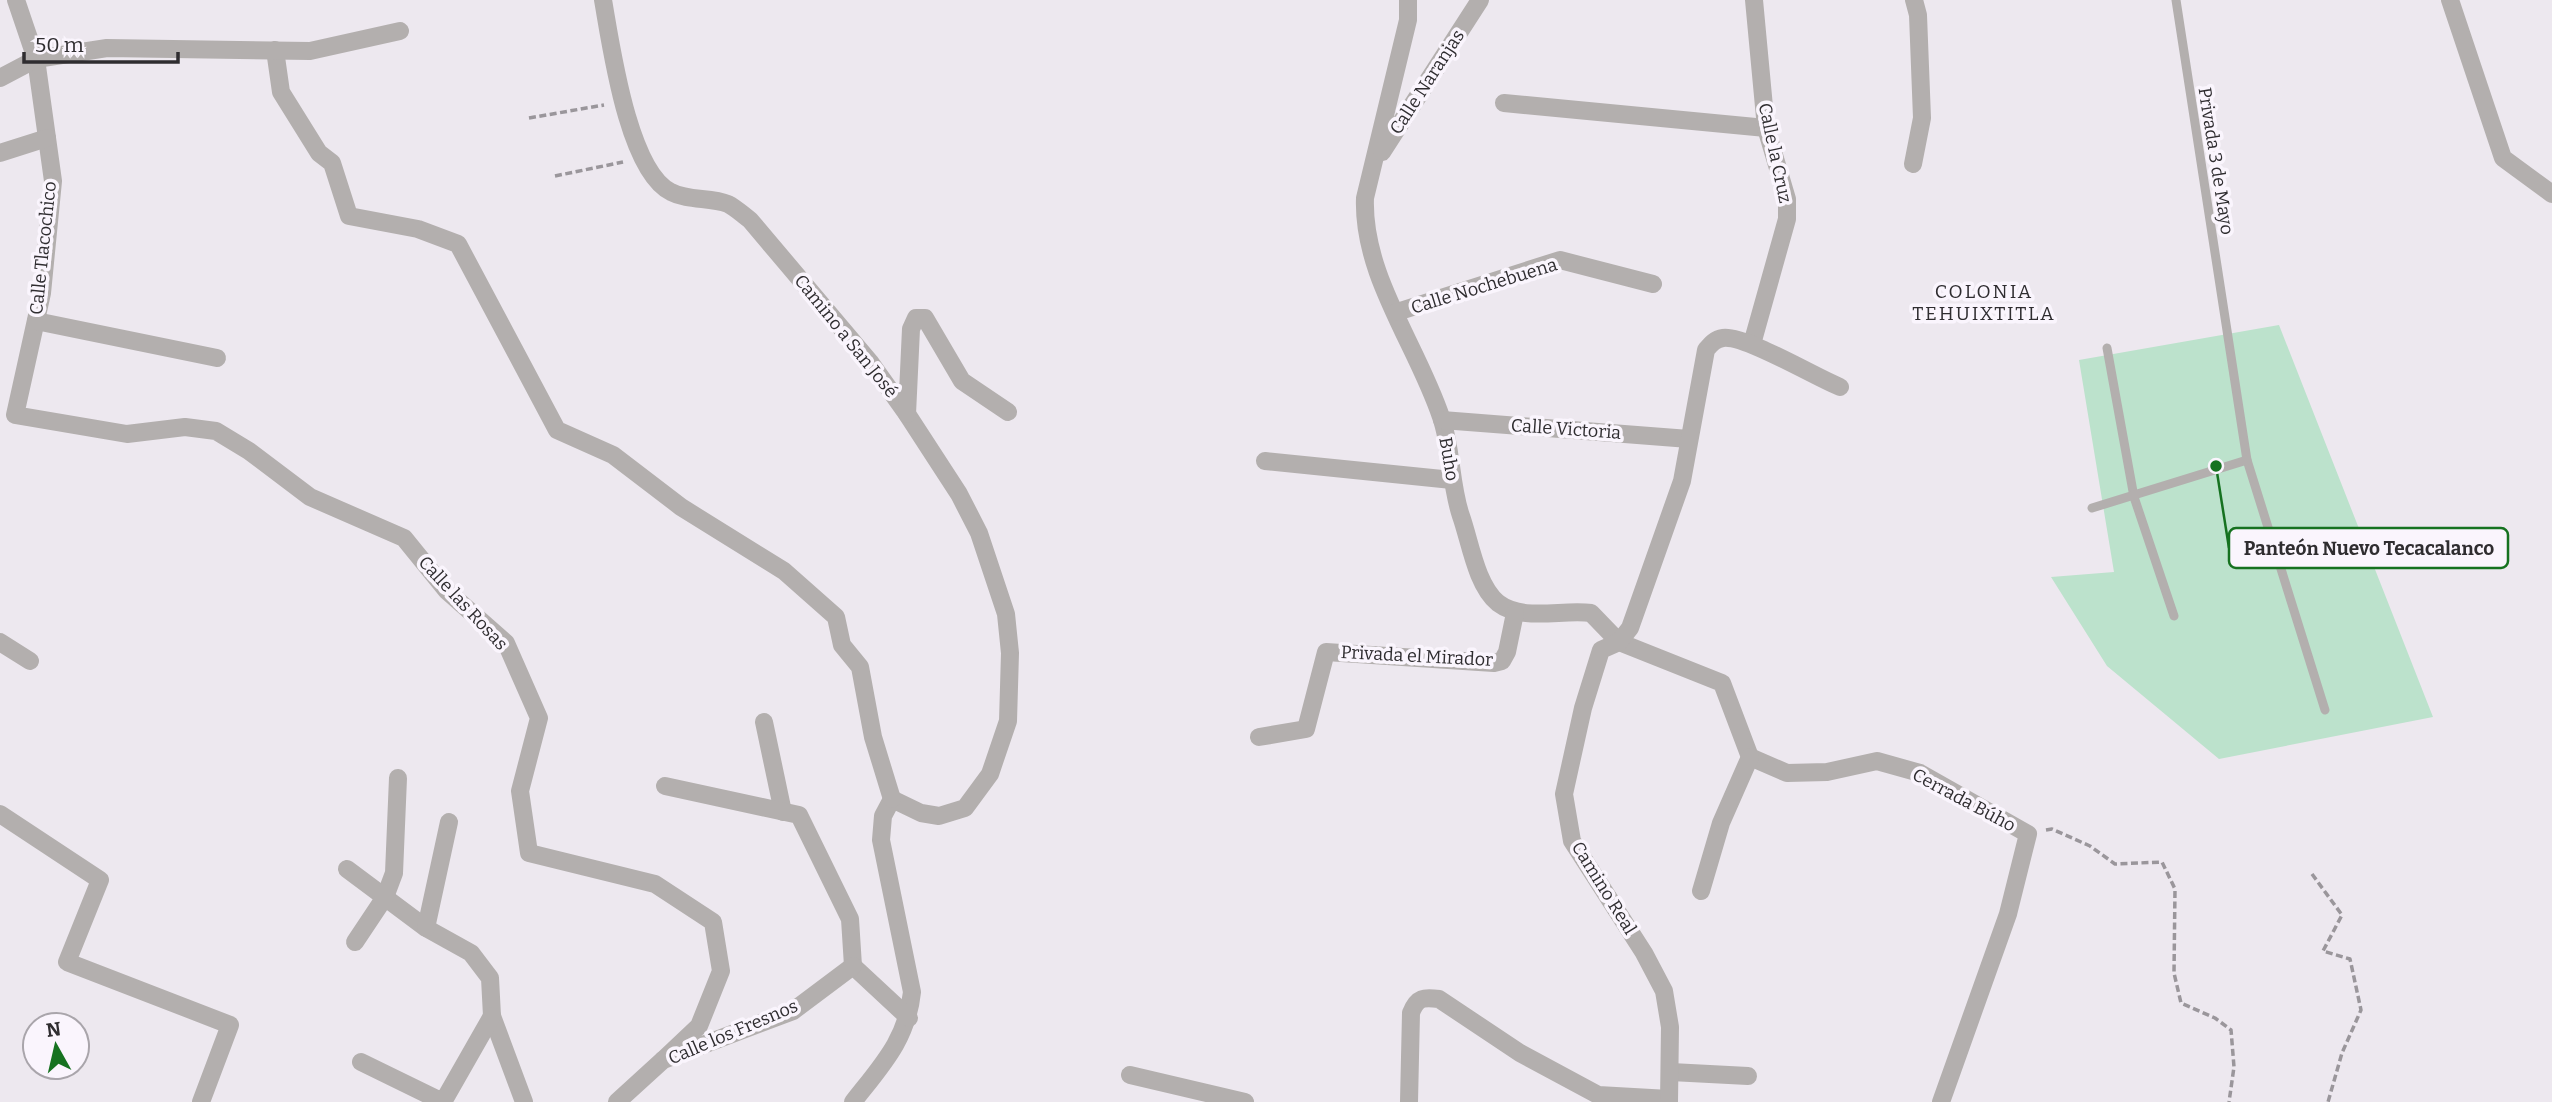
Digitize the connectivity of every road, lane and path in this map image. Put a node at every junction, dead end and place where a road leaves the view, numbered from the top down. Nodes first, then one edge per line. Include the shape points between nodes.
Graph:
1 (16, 0) edge
2 (603, 0) edge
3 (1408, 0) edge
4 (1480, 0) edge
5 (1754, 0) edge
6 (1914, 0) edge
7 (2176, 0) edge
8 (2449, 0) edge
9 (400, 31) dead end
10 (275, 50) junction
11 (36, 59) junction
12 (0, 78) edge
13 (623, 101) junction
14 (1504, 103) dead end
15 (529, 118) dead end
16 (1766, 128) junction
17 (47, 138) junction
18 (0, 153) edge
19 (643, 158) junction
20 (1374, 164) junction
21 (1913, 164) dead end
22 (555, 176) dead end
23 (2552, 194) edge
24 (1653, 284) dead end
25 (1397, 312) junction
26 (36, 321) junction
27 (1752, 344) junction
28 (2107, 348) dead end
29 (217, 358) dead end
30 (1840, 387) dead end
31 (1008, 412) dead end
32 (906, 414) junction
33 (15, 415) joint
34 (1442, 420) junction
35 (1689, 439) junction
36 (2247, 460) junction
37 (1265, 461) dead end
38 (1452, 480) junction
39 (2134, 497) junction
40 (2092, 508) dead end
41 (1515, 612) junction
42 (2174, 616) dead end
43 (0, 642) edge
44 (1619, 642) junction
45 (30, 662) dead end
46 (2325, 710) dead end
47 (764, 722) dead end
48 (1259, 737) dead end
49 (1750, 757) junction
50 (398, 778) dead end
51 (665, 786) dead end
52 (892, 799) junction
53 (783, 812) junction
54 (0, 814) edge
55 (449, 822) dead end
56 (2028, 834) junction
57 (347, 869) dead end
58 (2312, 874) dead end
59 (1701, 891) dead end
60 (385, 897) junction
61 (426, 928) junction
62 (355, 942) dead end
63 (853, 966) junction
64 (492, 1016) junction
65 (909, 1018) junction
66 (663, 1060) junction
67 (361, 1062) dead end
68 (1671, 1072) junction
69 (1130, 1075) dead end
70 (1748, 1076) dead end
71 (1669, 1101) edge
72 (201, 1102) edge
73 (524, 1102) edge
74 (617, 1102) edge
75 (853, 1102) edge
76 (1245, 1102) edge
77 (1409, 1102) edge
78 (1941, 1102) edge
79 (2229, 1102) edge
80 (2328, 1102) edge

1 - 11 street, Calle Tlacochico
2 - 13 street, Camino a San José
3 - 20 street, Buho via 1408,20
4 - 20 street, Calle Naranjas
5 - 16 street, Calle la Cruz
6 - 21 street via 1922,118
7 - 36 lane, Privada 3 de Mayo
8 - 23 street via 2503,158
9 - 10 street via 310,51
10 - 11 street via 107,48
10 - 52 street via 281,92 319,153 332,163 349,216 418,229 458,244 557,430 613,456 681,507 784,571 836,617 842,645 860,667 873,737
11 - 12 street
11 - 17 street, Calle Tlacochico
13 - 15 path
13 - 19 street, Camino a San José
14 - 16 street
16 - 27 street, Calle la Cruz via 1787,199 1787,219
17 - 18 street
17 - 26 street, Calle Tlacochico via 53,181
19 - 22 path
19 - 32 street, Camino a San José via 654,179 671,192 728,204 750,220 870,362
20 - 25 street, Buho via 1365,198 1367,239
24 - 25 street, Calle Nochebuena via 1560,260
25 - 34 street, Buho
26 - 29 street
26 - 33 street, Calle Tlacochico
27 - 30 street
27 - 35 street via 1725,337 1706,350
28 - 39 lane
31 - 32 street via 962,381 925,318 916,318 911,329
32 - 52 street, Camino a San José via 979,533 1006,614 1008,721 990,774 965,808 930,815
33 - 66 street, Calle las Rosas via 127,434 185,427 216,431 310,497 404,538 447,591 506,643 539,718 520,791 529,853 655,884 713,922 722,971 699,1026
34 - 35 street, Calle Victoria
34 - 38 street, Buho
35 - 44 street via 1682,481 1630,628
36 - 39 lane
36 - 46 lane, Privada 3 de Mayo
37 - 38 street
38 - 41 street, Buho via 1483,581 1496,601
39 - 40 lane
39 - 42 lane
41 - 44 street via 1591,612
41 - 48 street, Privada el Mirador via 1507,652 1502,661 1494,663 1326,652 1306,729
43 - 45 street
44 - 49 street via 1722,683
44 - 68 street, Camino Real via 1601,650 1564,794 1572,841 1664,991
47 - 53 street
49 - 56 street, Cerrada Búho via 1787,774 1827,772 1877,761 1920,773
49 - 59 street via 1721,823
50 - 60 street via 394,873
51 - 53 street
52 - 65 street via 883,816 881,840 912,992
53 - 63 street via 799,815 850,919
54 - 72 street via 100,880 67,962 230,1026
55 - 61 street
56 - 78 street, Cerrada Búho via 2008,914
56 - 79 path via 2052,829 2090,846 2115,864 2162,862 2175,888 2174,973 2181,1003 2215,1017 2231,1030 2234,1067
57 - 60 street
58 - 80 path via 2342,915 2323,951 2350,959 2361,1010
60 - 61 street
60 - 62 street
61 - 64 street via 471,953 490,978
63 - 65 street
63 - 66 street, Calle los Fresnos via 793,1011
64 - 67 street via 443,1101
64 - 73 street
65 - 75 street via 898,1044
66 - 74 street, Calle los Fresnos
68 - 70 street
68 - 71 street, Camino Real
69 - 76 street
71 - 77 street via 1598,1095 1520,1053 1439,999 1424,997 1411,1013

